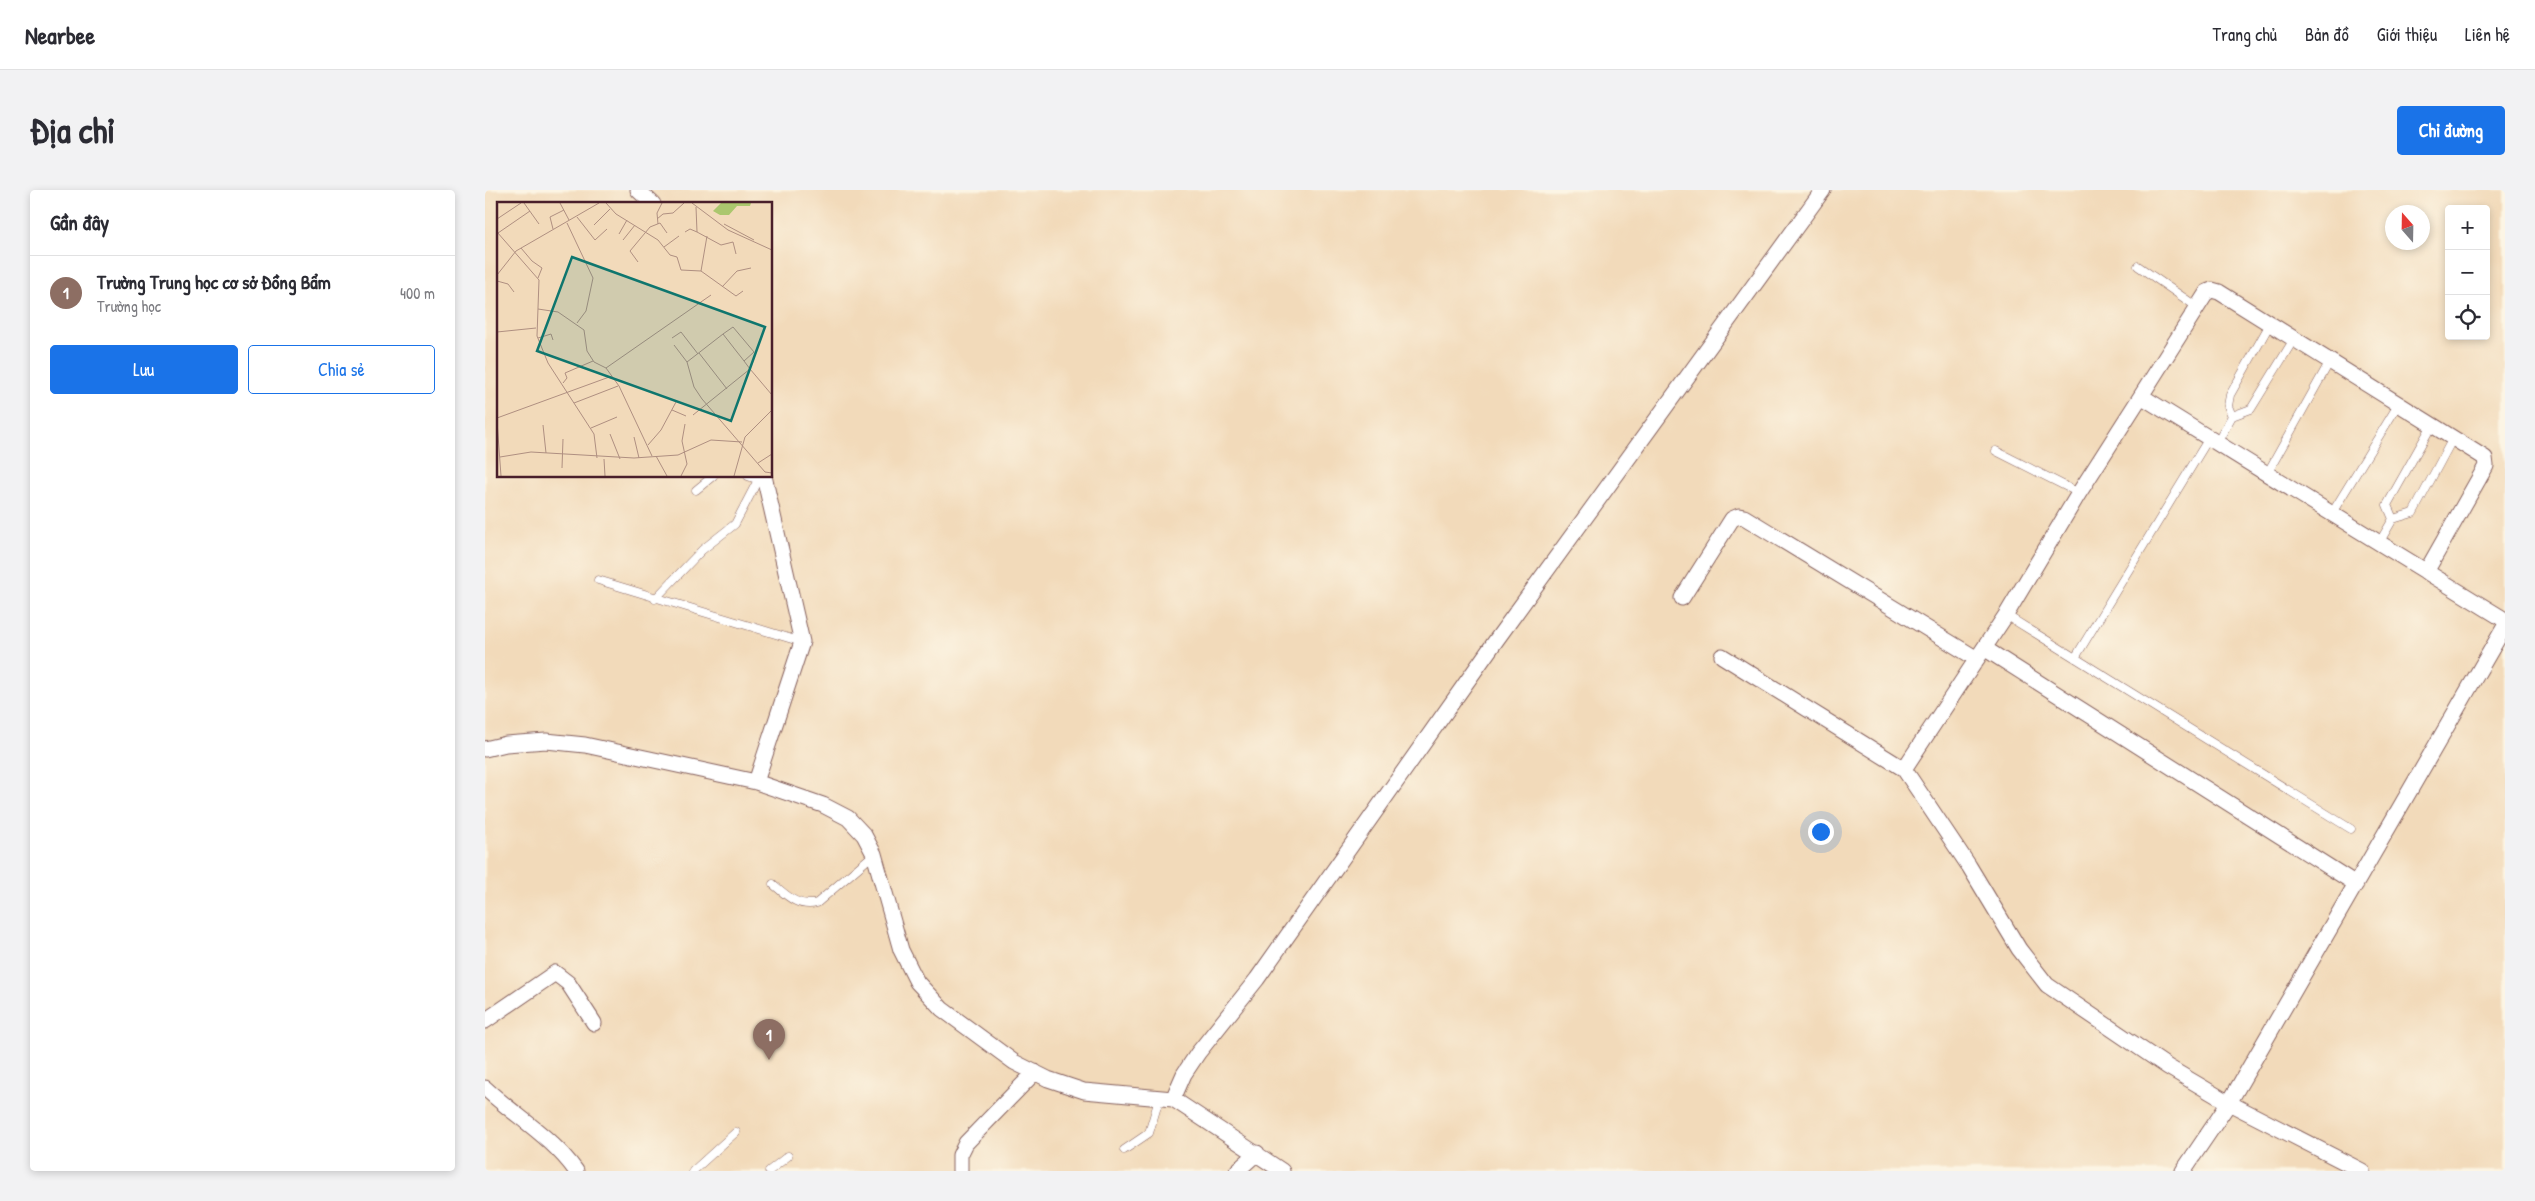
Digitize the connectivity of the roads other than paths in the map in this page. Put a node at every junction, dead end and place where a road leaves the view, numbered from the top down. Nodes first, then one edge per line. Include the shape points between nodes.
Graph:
1 (639, 190) edge
2 (1823, 190) edge
3 (651, 202) edge
4 (2137, 266) dead end
5 (2197, 307) junction
6 (2270, 324) junction
7 (2294, 339) junction
8 (2330, 361) junction
9 (2141, 396) junction
10 (2398, 405) junction
11 (2232, 416) junction
12 (2432, 425) junction
13 (2453, 438) junction
14 (2213, 441) junction
15 (1996, 451) dead end
16 (2267, 474) junction
17 (711, 478) edge
18 (760, 478) edge
19 (761, 478) edge
20 (696, 490) dead end
21 (2079, 493) junction
22 (2332, 513) junction
23 (2393, 519) junction
24 (2379, 543) junction
25 (2426, 572) junction
26 (598, 580) dead end
27 (1682, 598) dead end
28 (655, 599) junction
29 (2006, 615) junction
30 (2505, 620) edge
31 (2505, 626) edge
32 (802, 642) junction
33 (1980, 654) junction
34 (1722, 656) dead end
35 (2075, 658) junction
36 (485, 749) edge
37 (1904, 769) junction
38 (756, 782) junction
39 (2351, 829) dead end
40 (874, 854) junction
41 (773, 884) dead end
42 (2357, 884) junction
43 (485, 1021) edge
44 (594, 1023) dead end
45 (1035, 1072) junction
46 (485, 1088) edge
47 (1166, 1098) junction
48 (2229, 1103) junction
49 (736, 1132) dead end
50 (1124, 1150) dead end
51 (1257, 1153) junction
52 (788, 1156) dead end
53 (576, 1171) edge
54 (693, 1171) edge
55 (769, 1171) edge
56 (960, 1171) edge
57 (1237, 1171) edge
58 (1282, 1171) edge
59 (2183, 1171) edge
60 (2362, 1171) edge

1 - 3 street
2 - 47 street via 1503,631 1257,979
4 - 5 lane
5 - 6 street via 2212,290
5 - 9 street
6 - 7 street
6 - 11 lane via 2230,395 2228,406
7 - 8 street
7 - 11 lane via 2251,409
8 - 10 street
8 - 16 lane
9 - 14 street
9 - 21 street
10 - 12 street
10 - 22 lane
11 - 14 lane
12 - 13 street
12 - 23 lane via 2387,504
13 - 23 lane via 2413,514
13 - 25 street via 2482,455 2487,462
14 - 16 street
14 - 35 lane
15 - 21 lane
16 - 22 street
17 - 20 lane
18 - 28 lane via 735,524 702,550
19 - 32 street
21 - 29 street
22 - 24 street
23 - 24 lane
24 - 25 street
25 - 30 street
26 - 28 lane
27 - 33 street via 1732,519 1739,516
28 - 32 lane
29 - 33 street
29 - 35 lane
31 - 42 street
32 - 38 street
33 - 37 street
33 - 42 street
34 - 37 street
35 - 39 lane
36 - 38 street via 546,741 585,745
37 - 48 street via 1969,866 2019,949 2047,985 2161,1062
38 - 40 street via 823,805 849,818 864,835
40 - 41 lane via 817,903 809,905 793,900
40 - 45 street via 901,950 917,982 942,1009 1001,1052
42 - 48 street
43 - 44 street via 555,974 568,983
45 - 47 street via 1084,1090
45 - 56 street via 966,1143 960,1155
46 - 53 street via 541,1133
47 - 50 lane via 1149,1133
47 - 51 street
48 - 59 street
48 - 60 street
49 - 54 lane
51 - 57 street
51 - 58 street
52 - 55 lane

